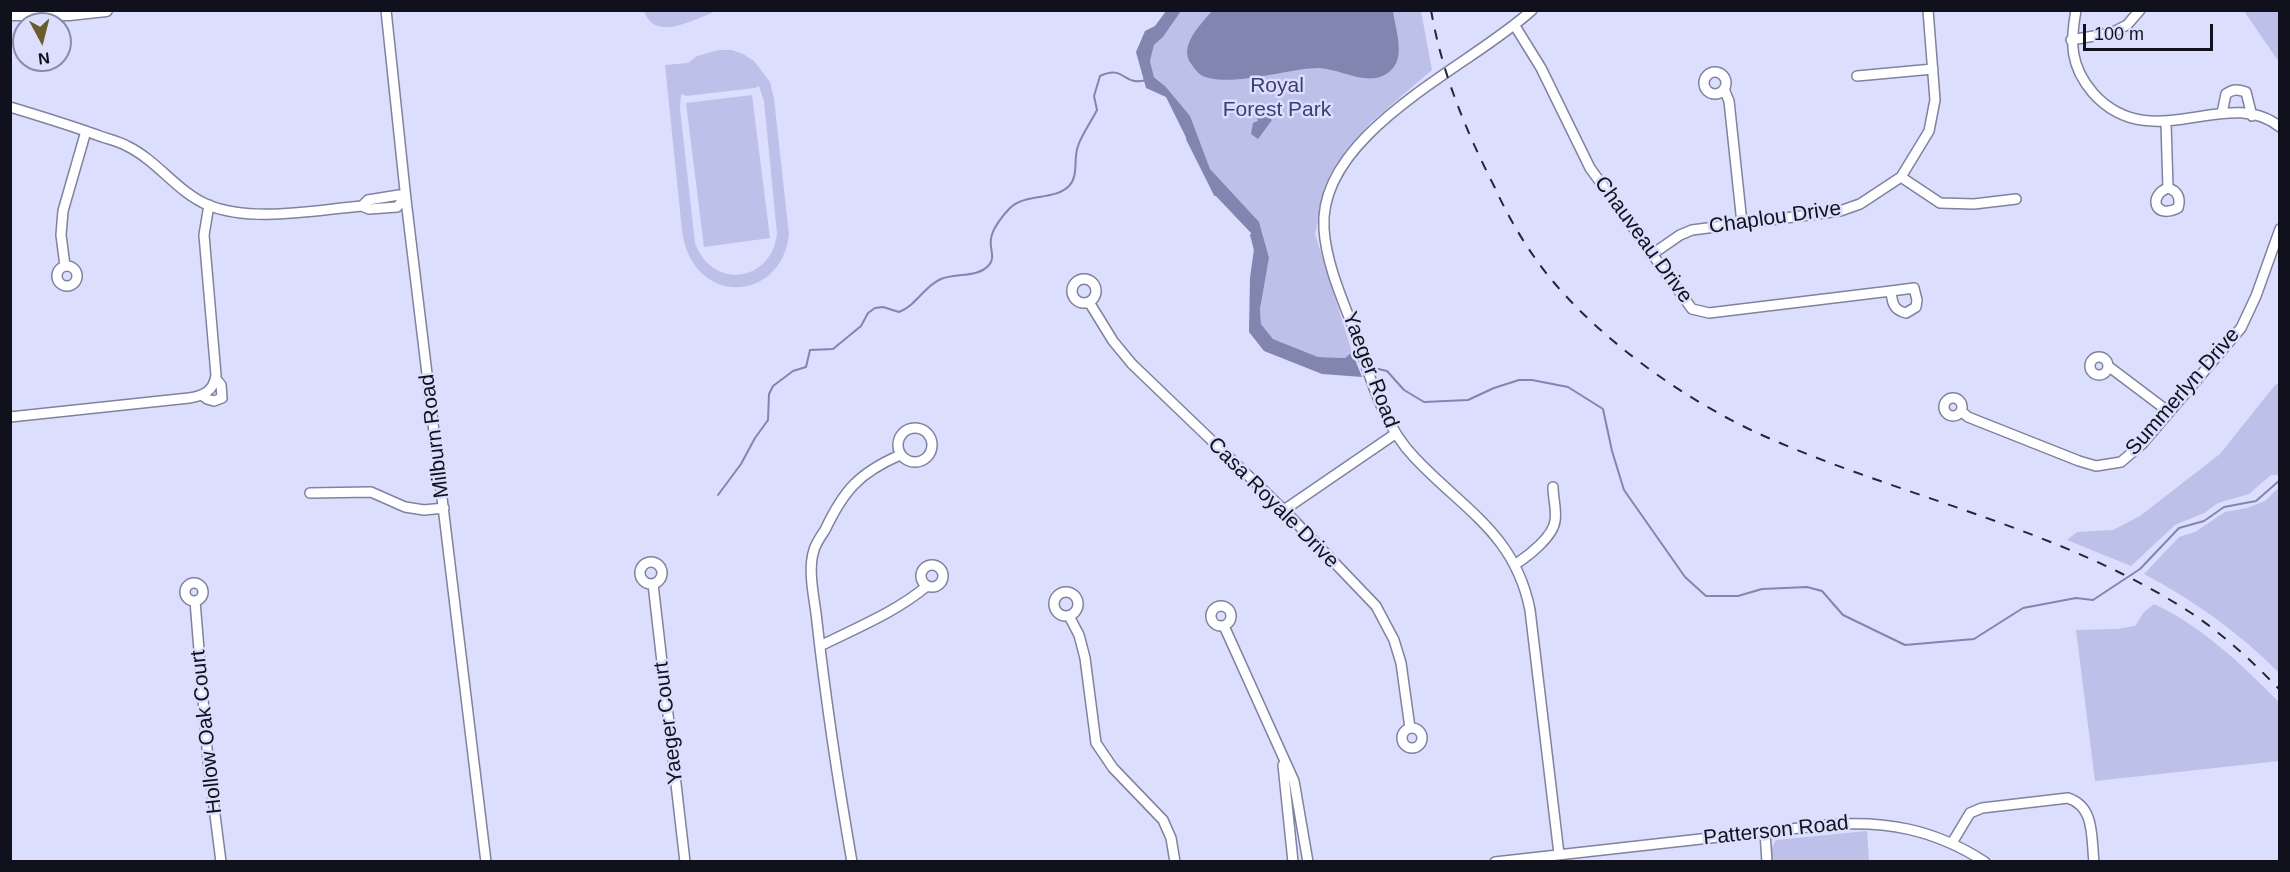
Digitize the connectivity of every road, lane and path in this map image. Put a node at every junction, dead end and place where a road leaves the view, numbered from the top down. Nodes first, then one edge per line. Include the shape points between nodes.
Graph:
1 (106, 10) edge
2 (386, 10) edge
3 (1532, 10) edge
4 (1928, 10) edge
5 (2076, 10) edge
6 (2140, 10) edge
7 (10, 14) edge
8 (1515, 26) junction
9 (2071, 40) junction
10 (1933, 69) junction
11 (1857, 76) dead end
12 (1724, 89) dead end
13 (10, 107) edge
14 (2222, 113) junction
15 (2252, 116) junction
16 (2166, 123) junction
17 (2280, 127) edge
18 (86, 131) junction
19 (1901, 177) junction
20 (2168, 188) dead end
21 (2016, 199) dead end
22 (405, 200) junction
23 (208, 205) junction
24 (1742, 223) junction
25 (2280, 229) edge
26 (1651, 255) junction
27 (65, 266) dead end
28 (1891, 291) dead end
29 (1089, 302) dead end
30 (2108, 366) dead end
31 (216, 379) junction
32 (203, 396) junction
33 (1961, 411) dead end
34 (2169, 412) junction
35 (10, 417) edge
36 (1395, 435) junction
37 (900, 455) dead end
38 (1553, 487) dead end
39 (310, 493) dead end
40 (444, 508) junction
41 (1284, 510) junction
42 (1516, 564) junction
43 (653, 584) dead end
44 (927, 586) dead end
45 (195, 602) dead end
46 (1069, 616) dead end
47 (1224, 626) dead end
48 (820, 646) junction
49 (1410, 728) dead end
50 (1282, 757) junction
51 (1765, 832) junction
52 (1952, 843) junction
53 (1559, 854) junction
54 (220, 861) edge
55 (486, 861) edge
56 (685, 861) edge
57 (852, 861) edge
58 (1175, 861) edge
59 (1293, 861) edge
60 (1308, 861) edge
61 (1495, 861) edge
62 (1767, 861) edge
63 (1985, 861) edge
64 (2094, 861) edge

1 - 7 main road
2 - 22 street, Milburn Road
3 - 8 street, Yaeger Road
4 - 10 street, Chaplou Drive
5 - 9 street
6 - 9 street via 2127,25 2110,33
8 - 26 street, Chauveau Drive via 1541,68 1590,168
8 - 36 street, Yaeger Road via 1411,98 1349,156 1329,192 1324,212 1326,246 1372,381
9 - 16 street via 2077,67 2105,106 2134,119
10 - 11 street
10 - 19 street, Chaplou Drive via 1935,100 1929,131
12 - 24 street via 1729,101
13 - 18 street
14 - 15 street
14 - 15 street via 2226,94 2239,90 2246,92
14 - 16 street
15 - 17 street via 2266,118
16 - 20 street
18 - 23 street via 128,146 189,195
18 - 27 street via 63,211
19 - 21 street via 1940,203
19 - 24 street, Chaplou Drive via 1860,204 1840,211
22 - 23 street via 399,195 368,200 362,206 247,214
22 - 40 street, Milburn Road
23 - 31 street via 204,235
24 - 26 street, Chaplou Drive via 1686,232
25 - 34 street, Summerlyn Drive via 2241,328
26 - 28 street, Chauveau Drive via 1692,309 1709,314
29 - 41 street, Casa Royale Drive via 1132,364
30 - 34 street
31 - 32 street
31 - 32 street via 222,398 214,401
32 - 35 street
33 - 34 street, Summerlyn Drive via 2096,466 2121,462
36 - 41 street
36 - 42 street, Yaeger Road via 1485,524
37 - 48 street via 855,483 833,512 813,550
38 - 42 street via 1552,529 1538,547
39 - 40 street via 371,492 405,507
40 - 55 street, Milburn Road
41 - 49 street, Casa Royale Drive via 1376,606 1386,623 1401,663
42 - 53 street, Yaeger Road via 1530,610
43 - 56 street, Yaeger Court
44 - 48 street via 889,612
45 - 54 street, Hollow Oak Court
46 - 58 street via 1085,658 1096,743 1113,768 1163,820 1172,838
47 - 50 street
48 - 57 street
50 - 59 street
50 - 60 street via 1294,781
51 - 52 street, Patterson Road via 1868,822 1911,829
51 - 53 street, Patterson Road
51 - 62 street
52 - 63 street, Patterson Road
52 - 64 street via 1970,813 1982,808 2067,798 2079,802 2088,815
53 - 61 street

